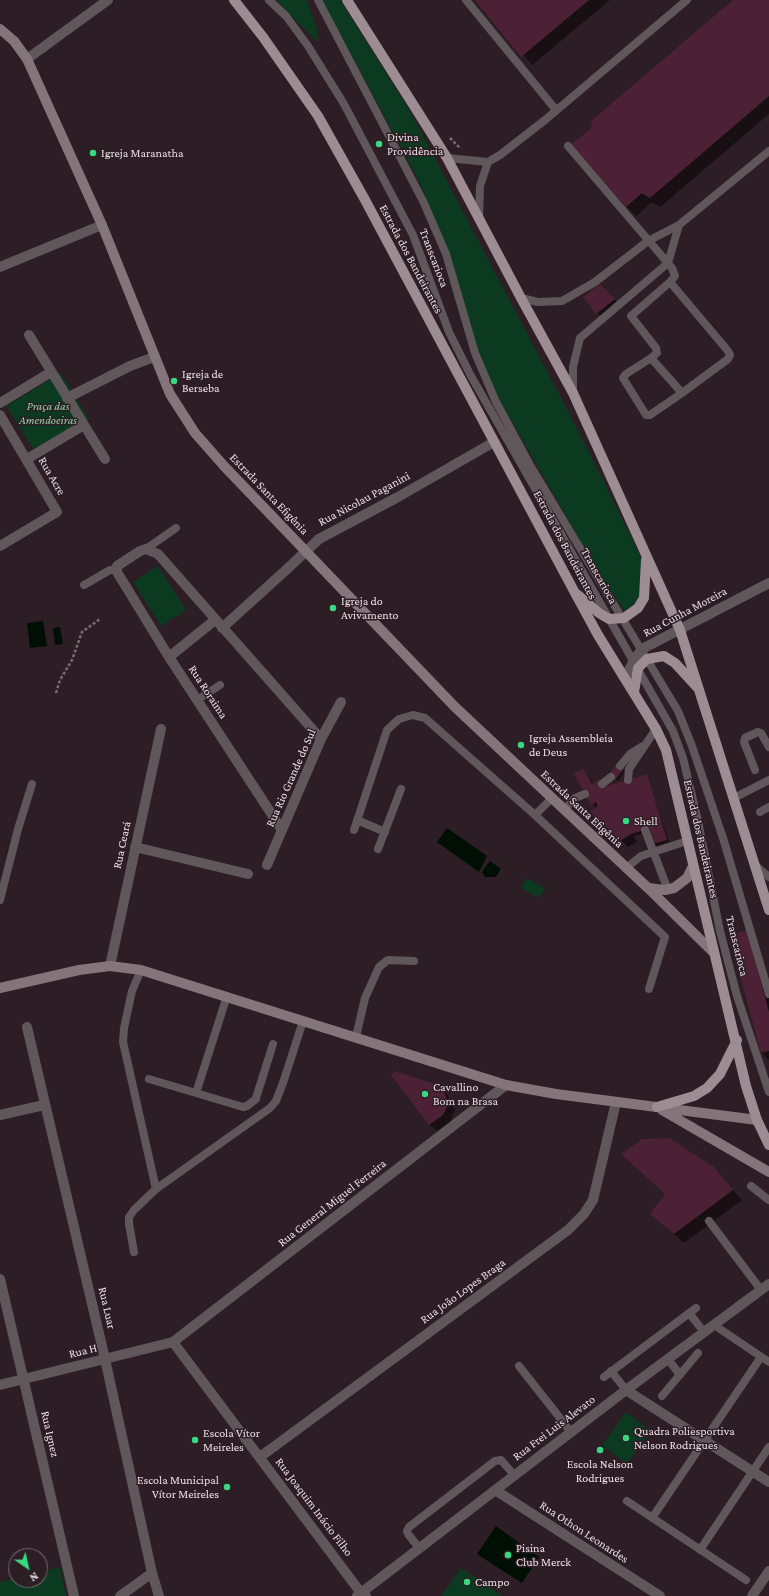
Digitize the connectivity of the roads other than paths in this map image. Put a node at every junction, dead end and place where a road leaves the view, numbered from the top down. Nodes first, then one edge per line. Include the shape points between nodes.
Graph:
1 (108, 0) edge
2 (234, 0) edge
3 (269, 0) edge
4 (318, 0) edge
5 (347, 0) edge
6 (466, 0) edge
7 (687, 0) edge
8 (0, 29) edge
9 (27, 59) junction
10 (556, 110) junction
11 (568, 146) dead end
12 (769, 151) edge
13 (447, 158) junction
14 (488, 162) junction
15 (479, 219) junction
16 (102, 225) junction
17 (679, 225) junction
18 (648, 241) junction
19 (668, 263) junction
20 (0, 266) edge
21 (670, 282) junction
22 (521, 298) junction
23 (29, 335) dead end
24 (154, 357) junction
25 (651, 358) junction
26 (51, 372) junction
27 (573, 393) junction
28 (682, 393) junction
29 (67, 398) junction
30 (0, 403) edge
31 (0, 415) edge
32 (84, 425) junction
33 (494, 442) junction
34 (27, 459) junction
35 (105, 459) dead end
36 (176, 528) dead end
37 (0, 546) edge
38 (146, 549) junction
39 (306, 551) junction
40 (646, 557) junction
41 (117, 568) junction
42 (769, 583) edge
43 (84, 585) dead end
44 (574, 591) junction
45 (624, 618) junction
46 (609, 619) junction
47 (215, 620) junction
48 (222, 628) junction
49 (680, 630) junction
50 (645, 654) junction
51 (169, 657) junction
52 (636, 664) junction
53 (625, 678) junction
54 (220, 685) dead end
55 (700, 690) junction
56 (634, 692) junction
57 (197, 700) junction
58 (341, 702) dead end
59 (656, 729) junction
60 (161, 730) dead end
61 (321, 739) junction
62 (645, 744) junction
63 (769, 747) edge
64 (620, 766) dead end
65 (755, 770) dead end
66 (611, 777) dead end
67 (628, 780) dead end
68 (769, 780) edge
69 (32, 784) dead end
70 (602, 784) dead end
71 (401, 789) dead end
72 (585, 794) dead end
73 (551, 798) junction
74 (734, 798) junction
75 (769, 807) edge
76 (564, 810) junction
77 (760, 812) dead end
78 (535, 815) junction
79 (357, 820) junction
80 (282, 830) junction
81 (354, 830) dead end
82 (645, 830) dead end
83 (385, 832) junction
84 (688, 842) junction
85 (135, 847) junction
86 (378, 849) dead end
87 (653, 852) junction
88 (754, 864) junction
89 (267, 865) dead end
90 (693, 866) junction
91 (626, 868) junction
92 (248, 874) dead end
93 (769, 877) edge
94 (648, 888) junction
95 (668, 890) junction
96 (0, 900) edge
97 (769, 910) edge
98 (714, 953) junction
99 (414, 961) dead end
100 (110, 966) junction
101 (141, 970) junction
102 (0, 988) edge
103 (649, 989) dead end
104 (769, 994) edge
105 (227, 996) junction
106 (303, 1021) junction
107 (27, 1027) dead end
108 (356, 1037) junction
109 (736, 1040) junction
110 (273, 1044) dead end
111 (149, 1080) dead end
112 (506, 1085) junction
113 (769, 1092) edge
114 (196, 1093) junction
115 (616, 1102) junction
116 (44, 1105) junction
117 (657, 1107) junction
118 (0, 1115) edge
119 (757, 1120) junction
120 (769, 1124) edge
121 (769, 1145) edge
122 (769, 1172) edge
123 (751, 1186) dead end
124 (156, 1189) junction
125 (769, 1200) edge
126 (709, 1221) dead end
127 (134, 1252) dead end
128 (0, 1279) edge
129 (766, 1289) edge
130 (696, 1308) dead end
131 (689, 1313) junction
132 (714, 1325) junction
133 (704, 1332) junction
134 (173, 1342) junction
135 (698, 1353) dead end
136 (760, 1357) junction
137 (105, 1359) junction
138 (668, 1359) junction
139 (769, 1362) edge
140 (519, 1366) dead end
141 (611, 1372) junction
142 (680, 1375) junction
143 (604, 1377) dead end
144 (24, 1380) junction
145 (0, 1385) edge
146 (626, 1390) junction
147 (662, 1396) dead end
148 (571, 1432) junction
149 (704, 1440) junction
150 (769, 1447) edge
151 (260, 1457) junction
152 (752, 1472) junction
153 (514, 1475) junction
154 (769, 1482) edge
155 (495, 1490) junction
156 (627, 1501) dead end
157 (652, 1518) junction
158 (419, 1548) junction
159 (700, 1550) junction
160 (769, 1571) edge
161 (152, 1573) junction
162 (746, 1580) dead end
163 (361, 1595) edge
164 (74, 1596) edge
165 (120, 1596) edge
166 (159, 1596) edge
167 (660, 1596) edge
168 (752, 1596) edge

1 - 9 street
2 - 33 main road, Estrada dos Bandeirantes via 318,116
3 - 46 lane, Transcarioca via 286,16 308,46 344,104 413,235 449,332 471,376
4 - 45 lane, Transcarioca via 422,201 446,254 476,354 496,402 569,530
5 - 13 main road
6 - 10 lane
7 - 10 lane
8 - 9 street, Estrada Santa Efigênia via 14,41
9 - 16 street, Estrada Santa Efigênia
10 - 14 lane
11 - 18 lane
12 - 17 lane
13 - 14 lane
13 - 15 main road
14 - 15 lane via 480,186
15 - 22 main road
16 - 20 street
16 - 24 street, Estrada Santa Efigênia
17 - 18 lane
17 - 19 lane
18 - 19 lane
18 - 22 lane via 595,282 562,300 553,303
19 - 21 lane via 675,276
19 - 27 lane via 580,338 573,367
21 - 25 lane via 631,316 656,348 657,353
21 - 28 lane via 730,355
22 - 27 main road
23 - 26 street
24 - 29 street via 130,366
24 - 39 street, Estrada Santa Efigênia via 170,394 195,433
25 - 28 lane
25 - 28 lane via 622,378 646,415 650,415
26 - 29 street
26 - 30 street
27 - 40 main road
29 - 32 street
31 - 34 street, Rua Acre
32 - 34 street, Rua Acre
32 - 35 street
33 - 39 street, Rua Nicolau Paganini via 398,497 319,538
33 - 44 main road, Estrada dos Bandeirantes
34 - 37 street, Rua Acre via 57,512
36 - 38 lane
38 - 41 street
38 - 47 street via 158,554
39 - 48 street, Rua Nicolau Paganini
39 - 73 street, Estrada Santa Efigênia via 455,707
40 - 45 main road via 644,598 638,608
40 - 49 main road
41 - 43 lane
41 - 51 street, Rua Roraima
42 - 49 street, Rua Cunha Moreira
44 - 46 main road
44 - 53 main road, Estrada dos Bandeirantes
45 - 46 main road
45 - 50 lane, Transcarioca
46 - 52 lane, Transcarioca
47 - 48 street
47 - 51 street
48 - 61 street
49 - 50 street, Rua Cunha Moreira
49 - 55 main road
50 - 52 main road
50 - 55 main road via 664,656 675,663
50 - 104 lane, Transcarioca via 678,711 692,746 723,838
51 - 57 street, Rua Roraima
52 - 53 street
52 - 56 main road
52 - 113 lane, Transcarioca via 673,731 683,758 722,939 737,996
53 - 56 main road, Estrada dos Bandeirantes
54 - 57 lane
55 - 74 main road
56 - 59 main road, Estrada dos Bandeirantes
57 - 80 street, Rua Roraima
58 - 61 street, Rua Rio Grande do Sul
59 - 62 lane
59 - 84 main road, Estrada dos Bandeirantes via 666,750
60 - 85 street, Rua Ceará
61 - 80 street, Rua Rio Grande do Sul
62 - 64 lane via 630,754
62 - 67 lane via 629,769
63 - 65 lane via 761,733 745,738 744,742
66 - 70 lane
68 - 74 lane
69 - 96 lane
71 - 83 lane
72 - 76 lane via 575,798
73 - 76 street, Estrada Santa Efigênia
73 - 78 lane
74 - 88 main road
75 - 77 lane
76 - 91 street, Estrada Santa Efigênia
78 - 79 lane via 425,718 412,715 399,719 387,730
78 - 103 lane via 665,937
79 - 81 lane
79 - 83 lane
80 - 89 street, Rua Rio Grande do Sul
82 - 87 lane
83 - 86 lane
84 - 87 lane
84 - 90 main road, Estrada dos Bandeirantes
85 - 92 street
85 - 100 street, Rua Ceará
87 - 91 lane via 641,856
87 - 95 lane
88 - 93 lane
88 - 97 main road
90 - 95 street via 683,883
90 - 98 main road, Estrada dos Bandeirantes
91 - 94 street, Estrada Santa Efigênia
94 - 95 street
94 - 98 street, Estrada Santa Efigênia
98 - 109 main road, Estrada dos Bandeirantes
99 - 108 lane via 388,960 379,967 365,998
100 - 101 street
100 - 102 street via 79,970
101 - 105 street
101 - 124 lane via 132,990 123,1042
105 - 106 street
105 - 114 lane
106 - 108 street
106 - 124 lane via 283,1083 276,1101 270,1108
107 - 116 street, Rua Luar
108 - 112 street
109 - 117 main road via 720,1074 707,1088 694,1096
109 - 119 main road, Estrada dos Bandeirantes via 746,1086
110 - 114 lane via 256,1099 247,1106
111 - 114 lane
112 - 115 street
112 - 134 street, Rua General Miguel Ferreira
115 - 117 street
115 - 151 street, Rua João Lopes Braga via 593,1200 584,1214 568,1230
116 - 118 street
116 - 137 street, Rua Luar
117 - 119 street
117 - 122 street
119 - 120 main road
119 - 121 main road, Estrada dos Bandeirantes
123 - 125 lane
124 - 127 lane via 129,1217
126 - 129 lane
128 - 144 street, Rua Ignez
129 - 132 street, Rua Frei Luis Alevato
130 - 131 lane
131 - 133 lane
131 - 141 lane
132 - 133 street, Rua Frei Luis Alevato
132 - 136 lane
133 - 138 street, Rua Frei Luis Alevato
134 - 137 street, Rua H
134 - 151 street, Rua Joaquim Inácio Filho
135 - 142 lane
136 - 139 lane
136 - 149 lane
137 - 144 street, Rua H
137 - 161 street, Rua Luar
138 - 142 lane
138 - 146 street, Rua Frei Luis Alevato
140 - 148 lane
141 - 143 lane
141 - 146 lane
142 - 147 lane
144 - 145 street, Rua H
144 - 164 street, Rua Ignez
146 - 148 street, Rua Frei Luis Alevato
146 - 149 street
148 - 153 street, Rua Frei Luis Alevato
149 - 152 street
149 - 157 lane
150 - 152 lane
151 - 163 street, Rua Joaquim Inácio Filho
152 - 154 street
152 - 159 lane
153 - 155 street, Rua Frei Luis Alevato
153 - 158 lane via 501,1460 495,1461 409,1527 408,1534
155 - 158 street, Rua Frei Luis Alevato
155 - 167 street, Rua Othon Leonardes
156 - 157 lane
157 - 159 lane
158 - 163 street, Rua Frei Luis Alevato
159 - 162 lane
160 - 168 street
161 - 165 street
161 - 166 street, Rua Luar

